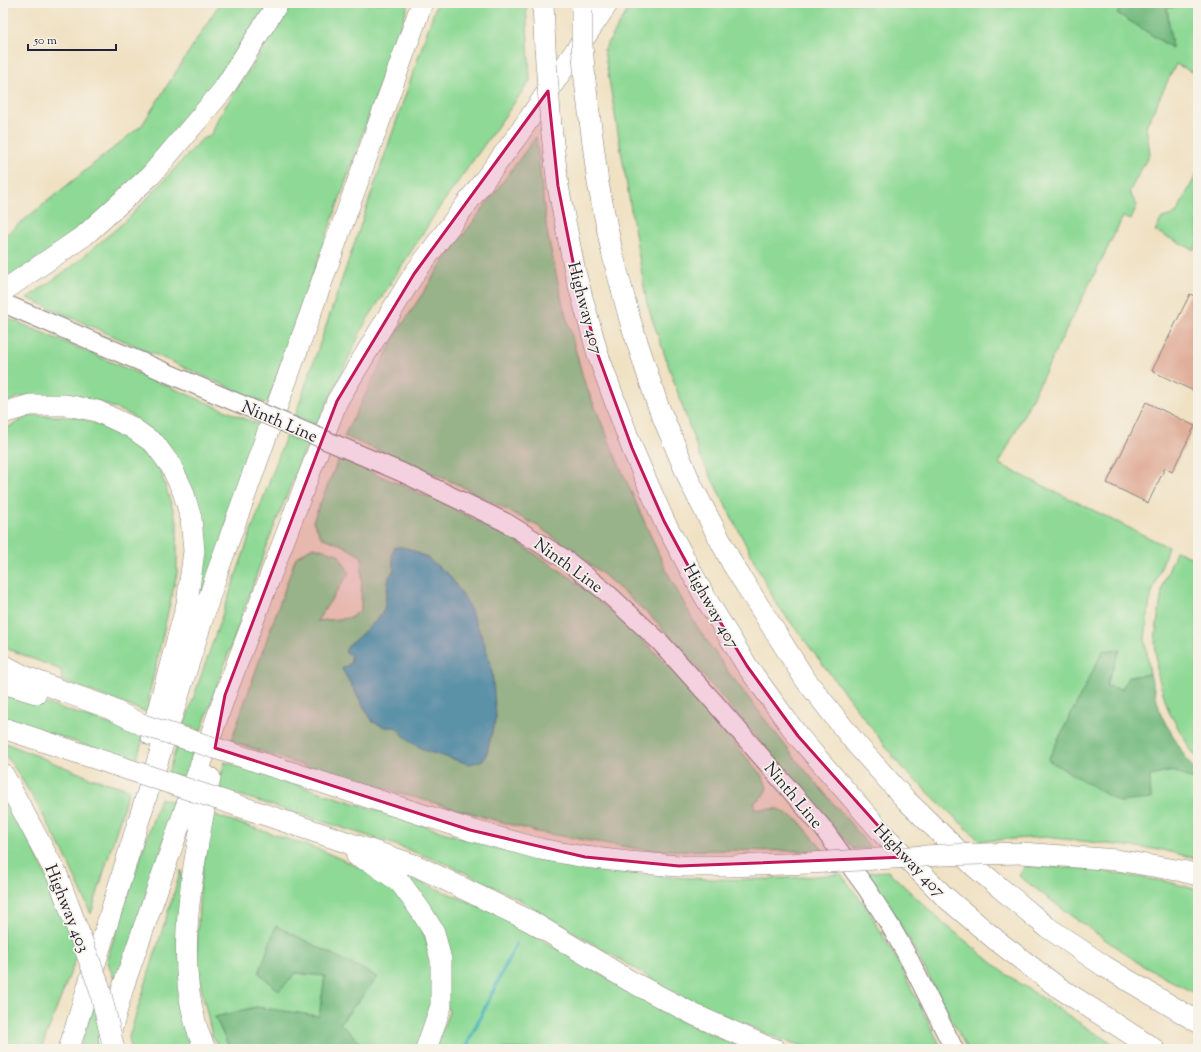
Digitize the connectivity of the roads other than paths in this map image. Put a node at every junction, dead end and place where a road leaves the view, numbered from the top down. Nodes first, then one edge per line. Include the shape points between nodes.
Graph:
1 (278, 3) edge
2 (422, 3) edge
3 (543, 3) edge
4 (608, 3) edge
5 (582, 7) edge
6 (3, 291) edge
7 (3, 303) edge
8 (3, 413) edge
9 (3, 666) edge
10 (3, 683) edge
11 (225, 695) junction
12 (100, 710) junction
13 (3, 728) edge
14 (3, 774) edge
15 (257, 812) junction
16 (137, 826) junction
17 (1198, 875) edge
18 (1198, 1022) edge
19 (69, 1049) edge
20 (106, 1049) edge
21 (114, 1049) edge
22 (205, 1049) edge
23 (426, 1049) edge
24 (775, 1049) edge
25 (954, 1049) edge
26 (1154, 1049) edge

1 - 6 highway via 223,90 151,175 85,235
2 - 16 highway via 216,573
3 - 26 highway, Highway 407, bridge via 551,126 558,186 575,272 598,355 632,448 664,521 701,590 747,666 803,741 884,835 944,896 1055,985
4 - 11 highway via 518,135 414,274 337,401
5 - 18 highway, bridge via 585,81 598,183 612,252 630,320 657,403 691,484 733,566 800,672 857,745 906,800 975,867 1047,927 1104,966
7 - 25 main road, Ninth Line, bridge via 402,472 506,522 564,559 606,592 660,642 822,827 891,927
8 - 16 highway via 30,405 66,405 97,411 131,427 155,444 171,466 183,491 191,518 194,551 187,604 131,812
9 - 12 highway
10 - 12 highway
11 - 20 highway via 123,987
11 - 22 highway via 187,915 190,1003 198,1035
12 - 17 highway, bridge via 470,830 585,857 679,866 731,866 1022,853 1117,860
13 - 15 highway, bridge
14 - 21 highway, Highway 403, bridge via 57,875 99,986
15 - 23 highway via 371,862 400,882 422,911 434,932 441,960 441,1006
15 - 24 highway via 417,866 530,921 630,981 695,1015
16 - 19 highway

